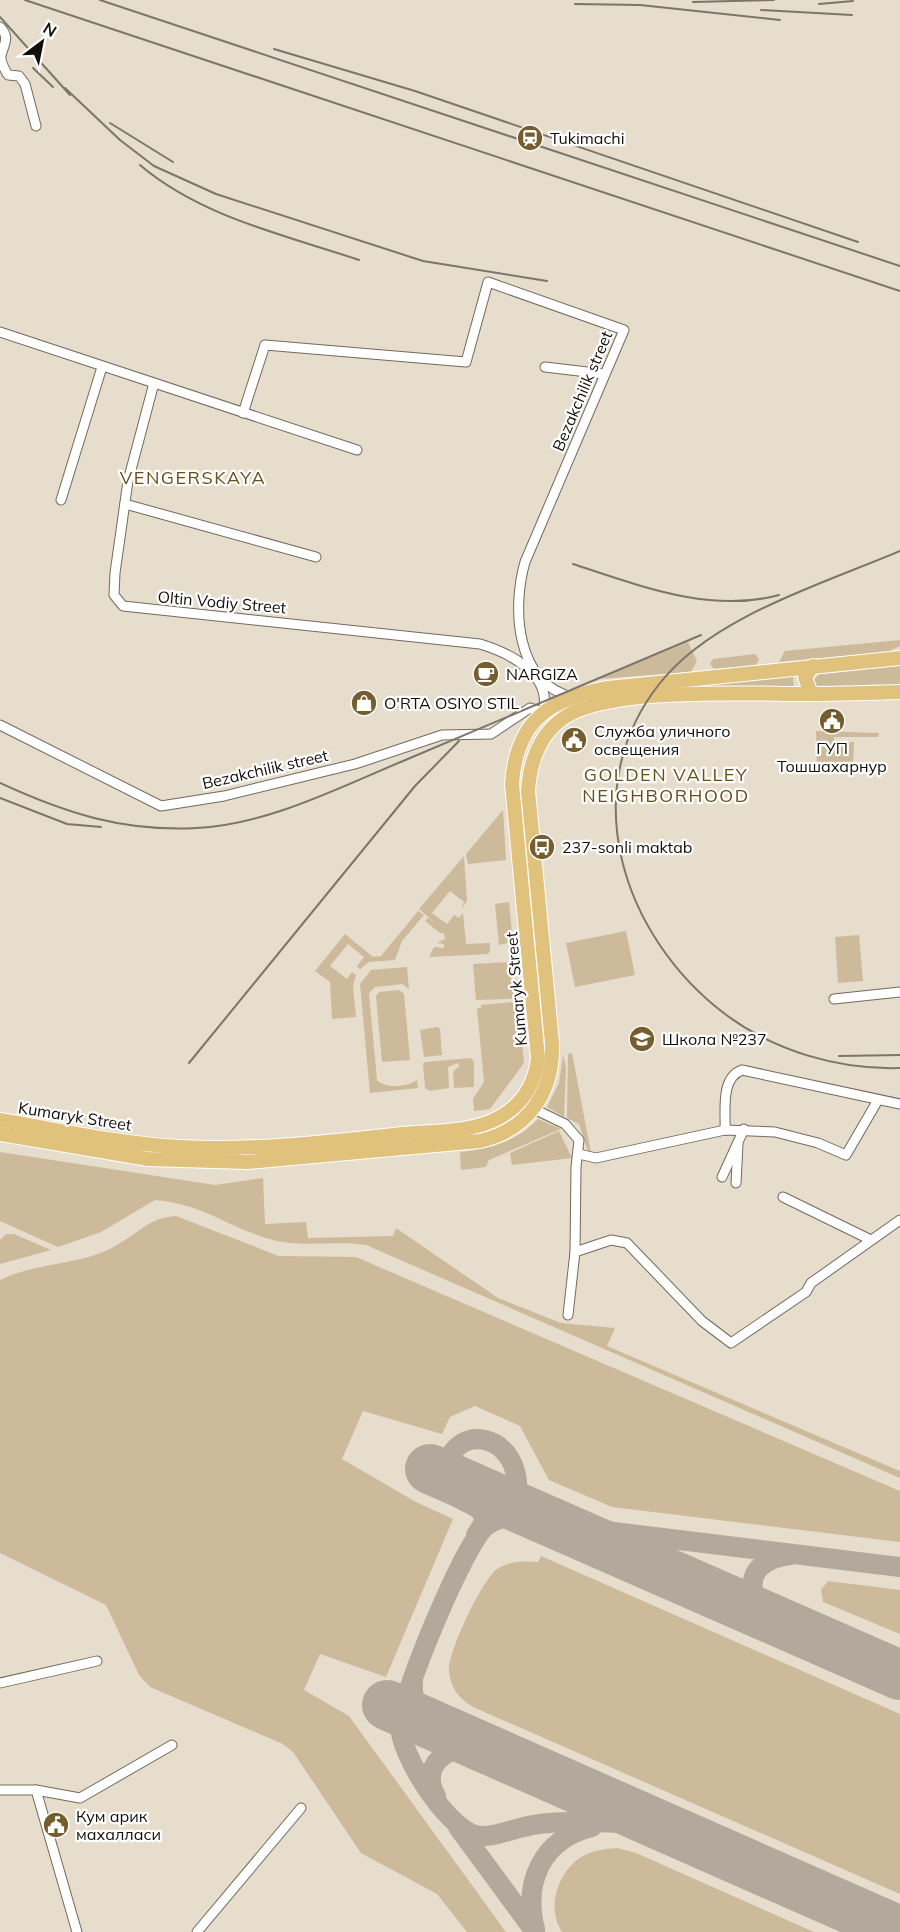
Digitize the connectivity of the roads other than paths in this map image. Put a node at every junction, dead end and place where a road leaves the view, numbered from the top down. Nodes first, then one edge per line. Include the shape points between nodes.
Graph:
1 (0, 27) edge
2 (36, 126) dead end
3 (1, 333) edge
4 (0, 343) edge
5 (102, 367) junction
6 (545, 367) dead end
7 (604, 374) junction
8 (154, 384) junction
9 (243, 413) junction
10 (357, 450) dead end
11 (61, 500) dead end
12 (125, 504) junction
13 (316, 557) dead end
14 (524, 645) junction
15 (506, 656) junction
16 (900, 658) edge
17 (813, 666) junction
18 (538, 677) junction
19 (677, 688) junction
20 (900, 692) edge
21 (810, 694) junction
22 (572, 697) junction
23 (543, 712) junction
24 (0, 725) edge
25 (536, 955) junction
26 (900, 992) edge
27 (834, 999) dead end
28 (878, 1100) junction
29 (900, 1104) edge
30 (534, 1109) junction
31 (0, 1120) edge
32 (744, 1129) junction
33 (725, 1130) junction
34 (0, 1134) edge
35 (361, 1139) junction
36 (738, 1144) junction
37 (362, 1153) junction
38 (579, 1154) junction
39 (722, 1177) dead end
40 (736, 1183) dead end
41 (783, 1197) dead end
42 (900, 1220) edge
43 (871, 1240) junction
44 (575, 1252) junction
45 (568, 1315) dead end
46 (97, 1662) dead end
47 (0, 1683) edge
48 (172, 1745) dead end
49 (0, 1790) edge
50 (36, 1790) junction
51 (301, 1808) dead end
52 (77, 1932) edge
53 (197, 1932) edge

1 - 2 street via 6,42 1,63 8,75 19,76 25,84
3 - 4 street
3 - 5 street
5 - 8 street
5 - 11 street
6 - 7 street
7 - 9 street, Bezakchilik street via 624,330 488,282 466,362 265,345
7 - 14 street, Bezakchilik street via 523,570 518,609
8 - 9 street
8 - 12 street, Oltin Vodiy Street
9 - 10 street
12 - 13 street
12 - 15 street, Oltin Vodiy Street via 114,589 116,599 127,609 463,641
14 - 15 street via 518,654
14 - 18 street, Bezakchilik street
15 - 18 street, Oltin Vodiy Street
16 - 17 main road, Kumaryk Street
17 - 19 main road, Kumaryk Street
17 - 21 main road via 805,680
18 - 22 street, Oltin Vodiy Street
18 - 23 street via 544,694
19 - 21 main road, Kumaryk Street
19 - 22 main road, Kumaryk Street via 599,690
19 - 25 main road, Kumaryk Street via 573,712 552,728 537,749 528,791
20 - 21 main road, Kumaryk Street
22 - 23 main road, Kumaryk Street
23 - 24 street, Bezakchilik street via 530,708 491,734 442,735 344,766 224,796 161,806
23 - 25 main road, Kumaryk Street via 522,739 513,774
25 - 30 main road, Kumaryk Street via 552,1055 547,1084
25 - 35 main road, Kumaryk Street via 538,1058 534,1079 518,1104 495,1120 476,1126
26 - 27 street
28 - 29 street
28 - 32 street via 846,1155 800,1138
28 - 33 street via 742,1070 728,1082
30 - 37 main road, Kumaryk Street via 510,1129 488,1140
30 - 38 street via 573,1131 579,1140
31 - 35 main road, Kumaryk Street via 177,1147 244,1148
32 - 33 street
32 - 36 street
33 - 38 street via 596,1158
34 - 37 main road, Kumaryk Street via 179,1162 247,1162
35 - 37 main road
36 - 39 street
36 - 40 street
38 - 44 street
41 - 43 street
42 - 43 street
43 - 44 street via 811,1283 806,1292 731,1343 702,1321 627,1243 611,1240
44 - 45 street
46 - 47 street
48 - 50 street via 80,1798
49 - 50 street
50 - 52 street
51 - 53 street

